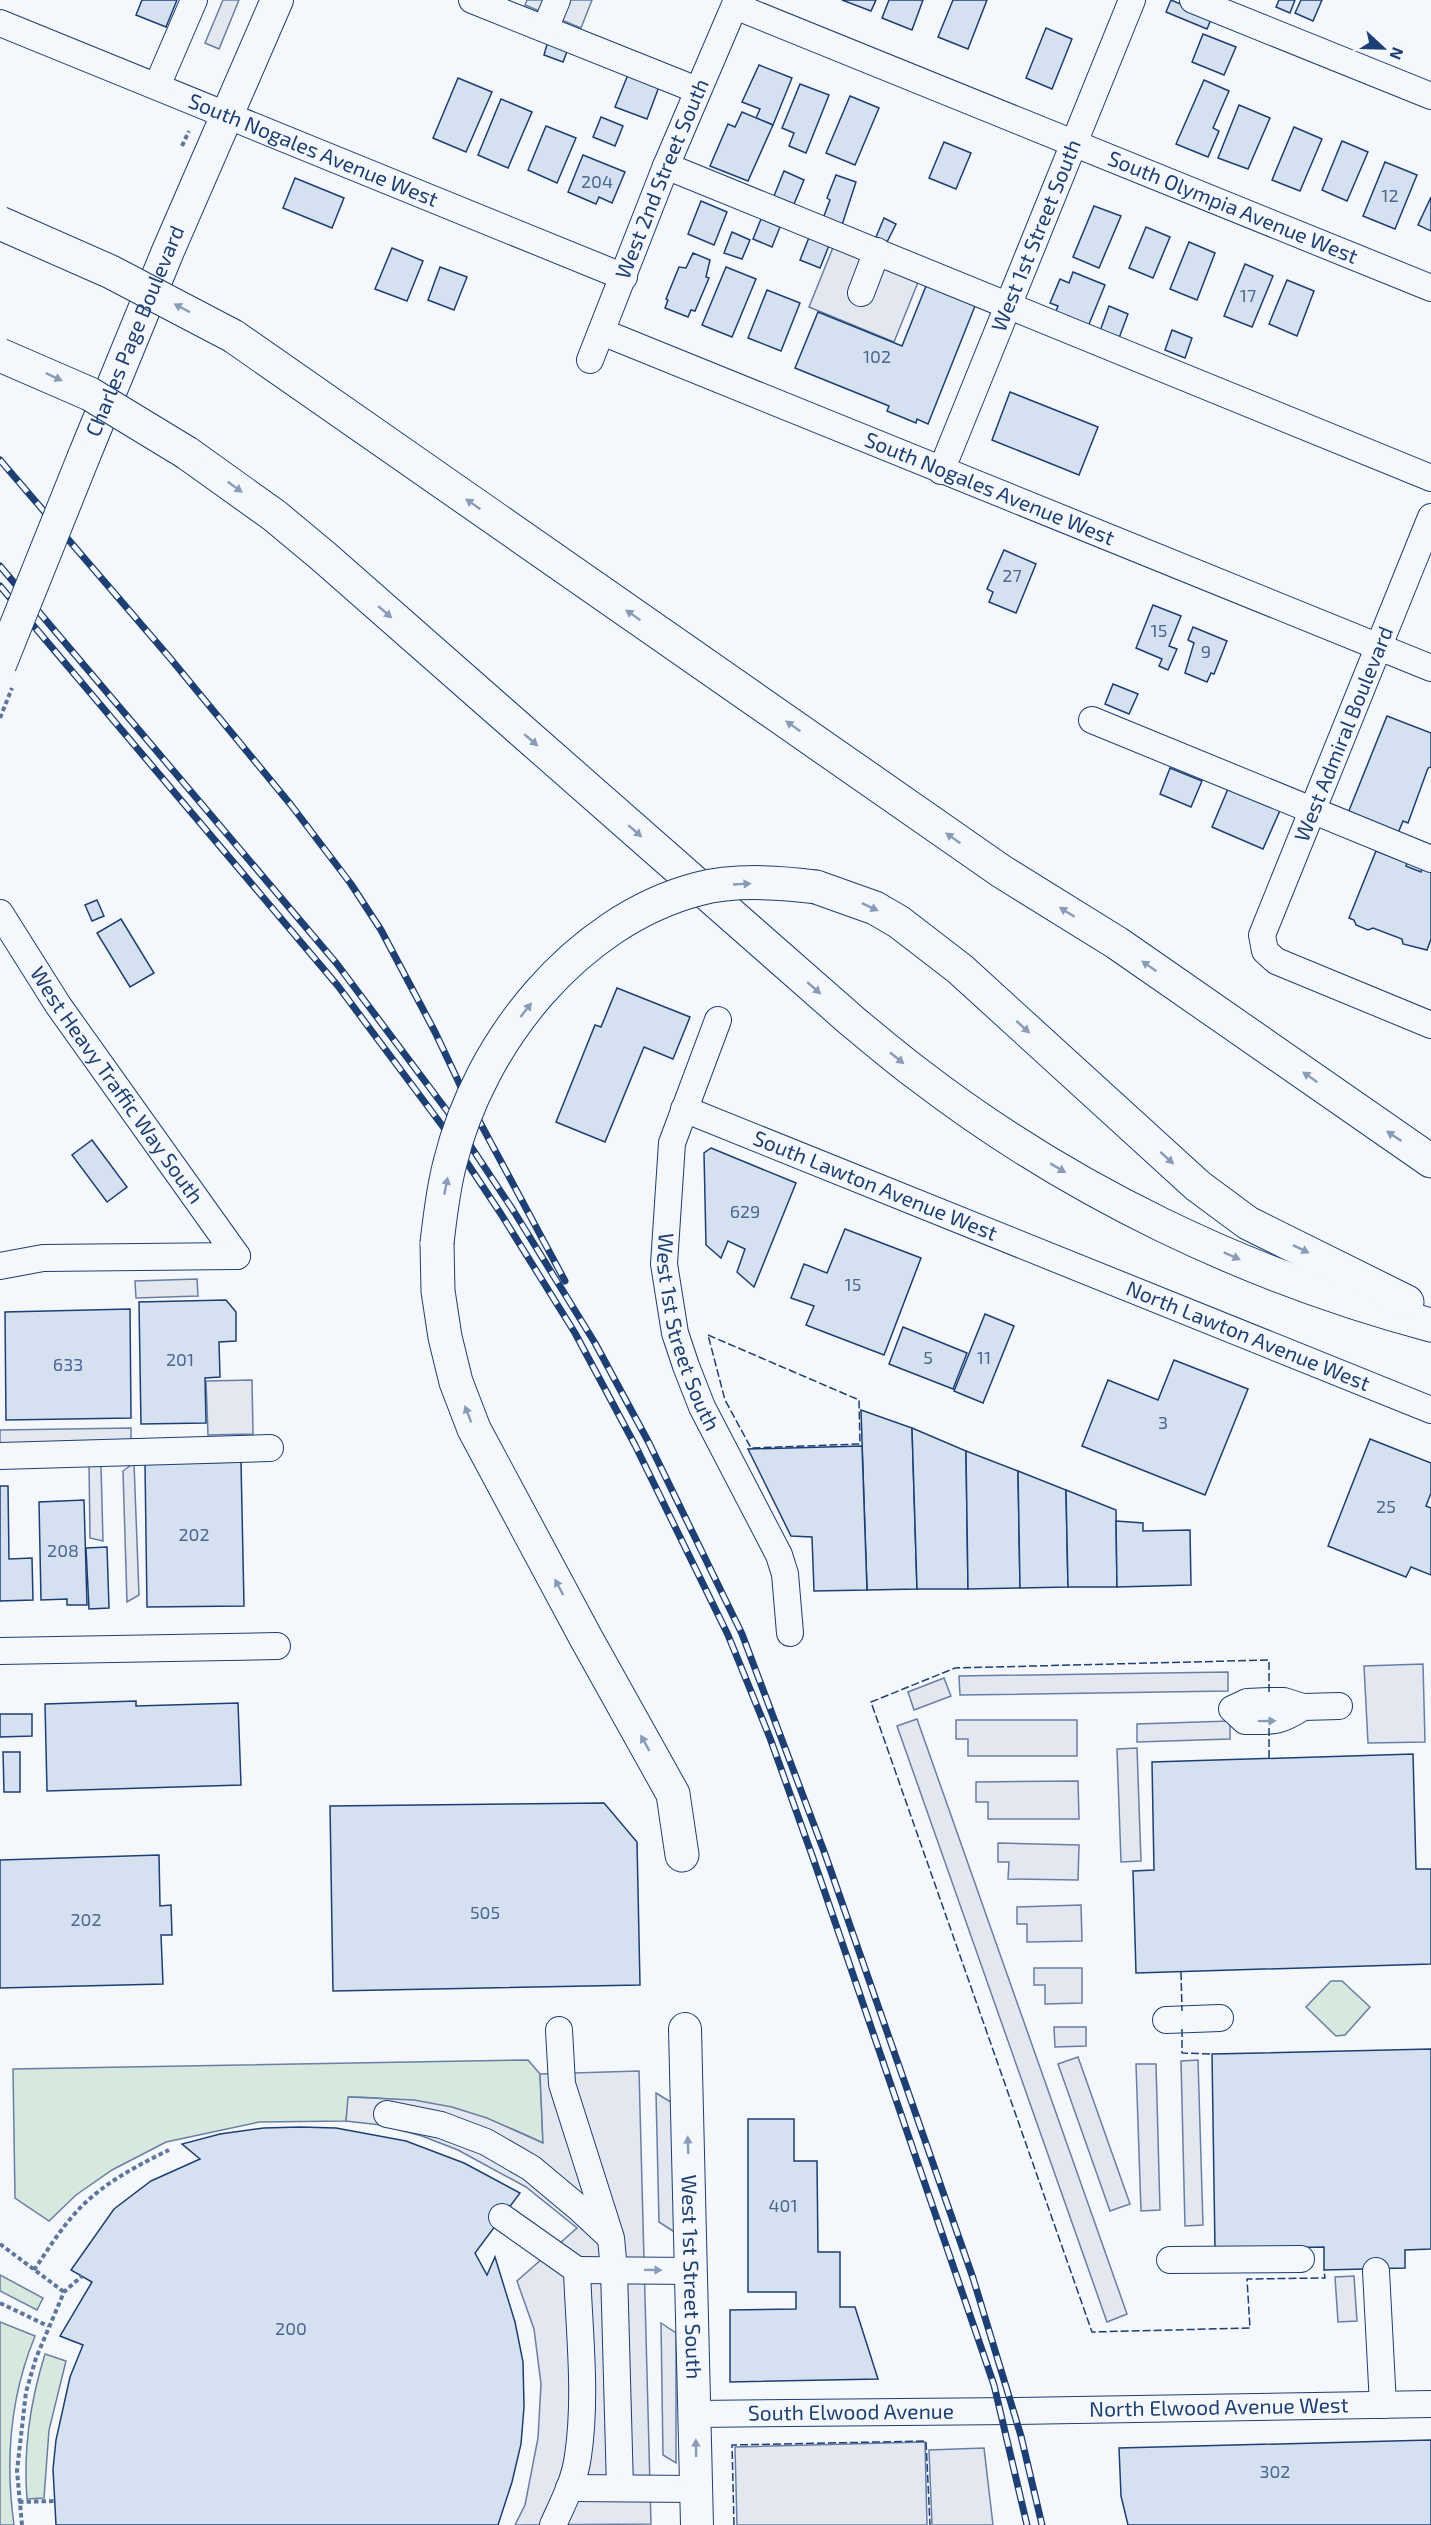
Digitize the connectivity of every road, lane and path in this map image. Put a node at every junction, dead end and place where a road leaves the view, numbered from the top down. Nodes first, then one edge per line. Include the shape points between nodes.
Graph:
1 (194, 0) edge
2 (277, 0) edge
3 (472, 0) edge
4 (557, 0) edge
5 (1131, 0) edge
6 (1193, 0) edge
7 (736, 3) edge
8 (0, 23) edge
9 (545, 29) junction
10 (157, 86) junction
11 (697, 90) junction
12 (1431, 96) edge
13 (228, 115) junction
14 (1075, 143) junction
15 (666, 166) junction
16 (0, 223) edge
17 (877, 251) junction
18 (624, 277) junction
19 (1431, 288) edge
20 (861, 293) dead end
21 (1008, 304) junction
22 (602, 332) junction
23 (0, 355) edge
24 (590, 360) dead end
25 (940, 471) junction
26 (1431, 478) edge
27 (1431, 517) edge
28 (1379, 647) junction
29 (0, 665) edge
30 (1431, 668) edge
31 (1092, 720) dead end
32 (1314, 810) junction
33 (1431, 859) edge
34 (0, 913) edge
35 (718, 1020) dead end
36 (1431, 1025) edge
37 (684, 1109) junction
38 (1431, 1161) edge
39 (0, 1251) edge
40 (43, 1258) junction
41 (1065, 1262) joint
42 (0, 1266) edge
43 (1431, 1314) edge
44 (1431, 1325) edge
45 (1431, 1410) edge
46 (270, 1448) dead end
47 (0, 1456) edge
48 (790, 1633) dead end
49 (277, 1646) dead end
50 (0, 1651) edge
51 (1339, 1706) dead end
52 (1303, 1707) dead end
53 (682, 1855) dead end
54 (1220, 2018) dead end
55 (1166, 2020) dead end
56 (685, 2029) dead end
57 (559, 2030) dead end
58 (387, 2114) dead end
59 (169, 2150) dead end
60 (502, 2217) dead end
61 (611, 2238) junction
62 (0, 2244) edge
63 (1301, 2259) dead end
64 (1170, 2260) dead end
65 (34, 2270) junction
66 (577, 2270) junction
67 (614, 2270) junction
68 (692, 2271) junction
69 (1376, 2271) dead end
70 (82, 2276) dead end
71 (64, 2292) junction
72 (0, 2303) edge
73 (48, 2326) junction
74 (1431, 2404) edge
75 (1383, 2405) junction
76 (1007, 2411) joint
77 (695, 2414) junction
78 (569, 2488) junction
79 (620, 2488) junction
80 (696, 2489) junction
81 (54, 2501) dead end
82 (19, 2502) junction
83 (22, 2525) edge
84 (553, 2525) edge
85 (697, 2525) edge

1 - 10 street
2 - 13 main road, Charles Page Boulevard
3 - 9 street
4 - 9 street
5 - 14 street, West 1st Street South
6 - 12 street
7 - 11 street, West 2nd Street South
7 - 14 street, South Olympia Avenue West
8 - 10 street, South Nogales Avenue West
9 - 11 street
10 - 13 street, South Nogales Avenue West
11 - 15 street, West 2nd Street South
13 - 18 street, South Nogales Avenue West
13 - 29 main road, Charles Page Boulevard, bridge via 168,251
14 - 19 street, South Olympia Avenue West
14 - 21 street, West 1st Street South
15 - 17 street
15 - 18 street, West 2nd Street South
38 -> 16 highway, bridge via 1117,943 991,864 232,336 111,272
17 - 20 street
17 - 21 street
18 - 22 street, West 2nd Street South
21 - 25 street, West 1st Street South
21 - 26 street
22 - 24 street, West 2nd Street South
22 - 25 street, South Nogales Avenue West
23 -> 44 highway, bridge via 90,394 187,453 267,510 844,1014 971,1113 1068,1175 1206,1245 1303,1284
25 - 28 street, South Nogales Avenue West
27 - 28 street, West Admiral Boulevard
28 - 30 street, South Nogales Avenue West
28 - 32 street, West Admiral Boulevard
31 - 32 street
32 - 33 street
32 - 36 street, West Admiral Boulevard via 1264,930 1265,951 1276,961
34 - 40 street, West Heavy Traffic Way South via 58,1005 237,1256
35 - 37 street, West 1st Street South
37 - 41 street, South Lawton Avenue West
37 - 48 street, West 1st Street South via 672,1143 664,1264 675,1333 702,1407 779,1554
39 - 40 street
40 - 42 street
41 - 45 street, North Lawton Avenue West
53 -> 43 highway, bridge via 673,1794 474,1429 456,1382 438,1291 437,1244 450,1162 484,1073 534,1000 591,943 630,917 699,889 784,883 816,887 875,908 960,969 1198,1186 1248,1223
46 - 47 street
49 - 50 street
51 - 52 street
54 - 55 street
68 -> 56 main road, West 1st Street South
57 - 61 street via 562,2084
58 - 61 street via 441,2125 486,2142 531,2168
59 - 65 path via 118,2178 84,2204
60 - 66 street
61 - 67 street
62 - 65 path
63 - 64 street
65 - 71 path
66 - 67 street
66 - 78 street via 581,2415 578,2457
67 -> 68 street
67 - 79 street
68 - 77 main road, West 1st Street South
69 - 75 street
70 - 71 path
71 - 73 path
72 - 73 path
73 - 82 path via 21,2419
74 - 75 street, North Elwood Avenue West
75 - 76 street, North Elwood Avenue West
76 - 77 street, South Elwood Avenue
80 -> 77 main road, West 1st Street South
78 - 79 street
78 - 84 street
79 - 80 street
80 - 85 main road, West 1st Street South
81 - 82 path
82 - 83 path

